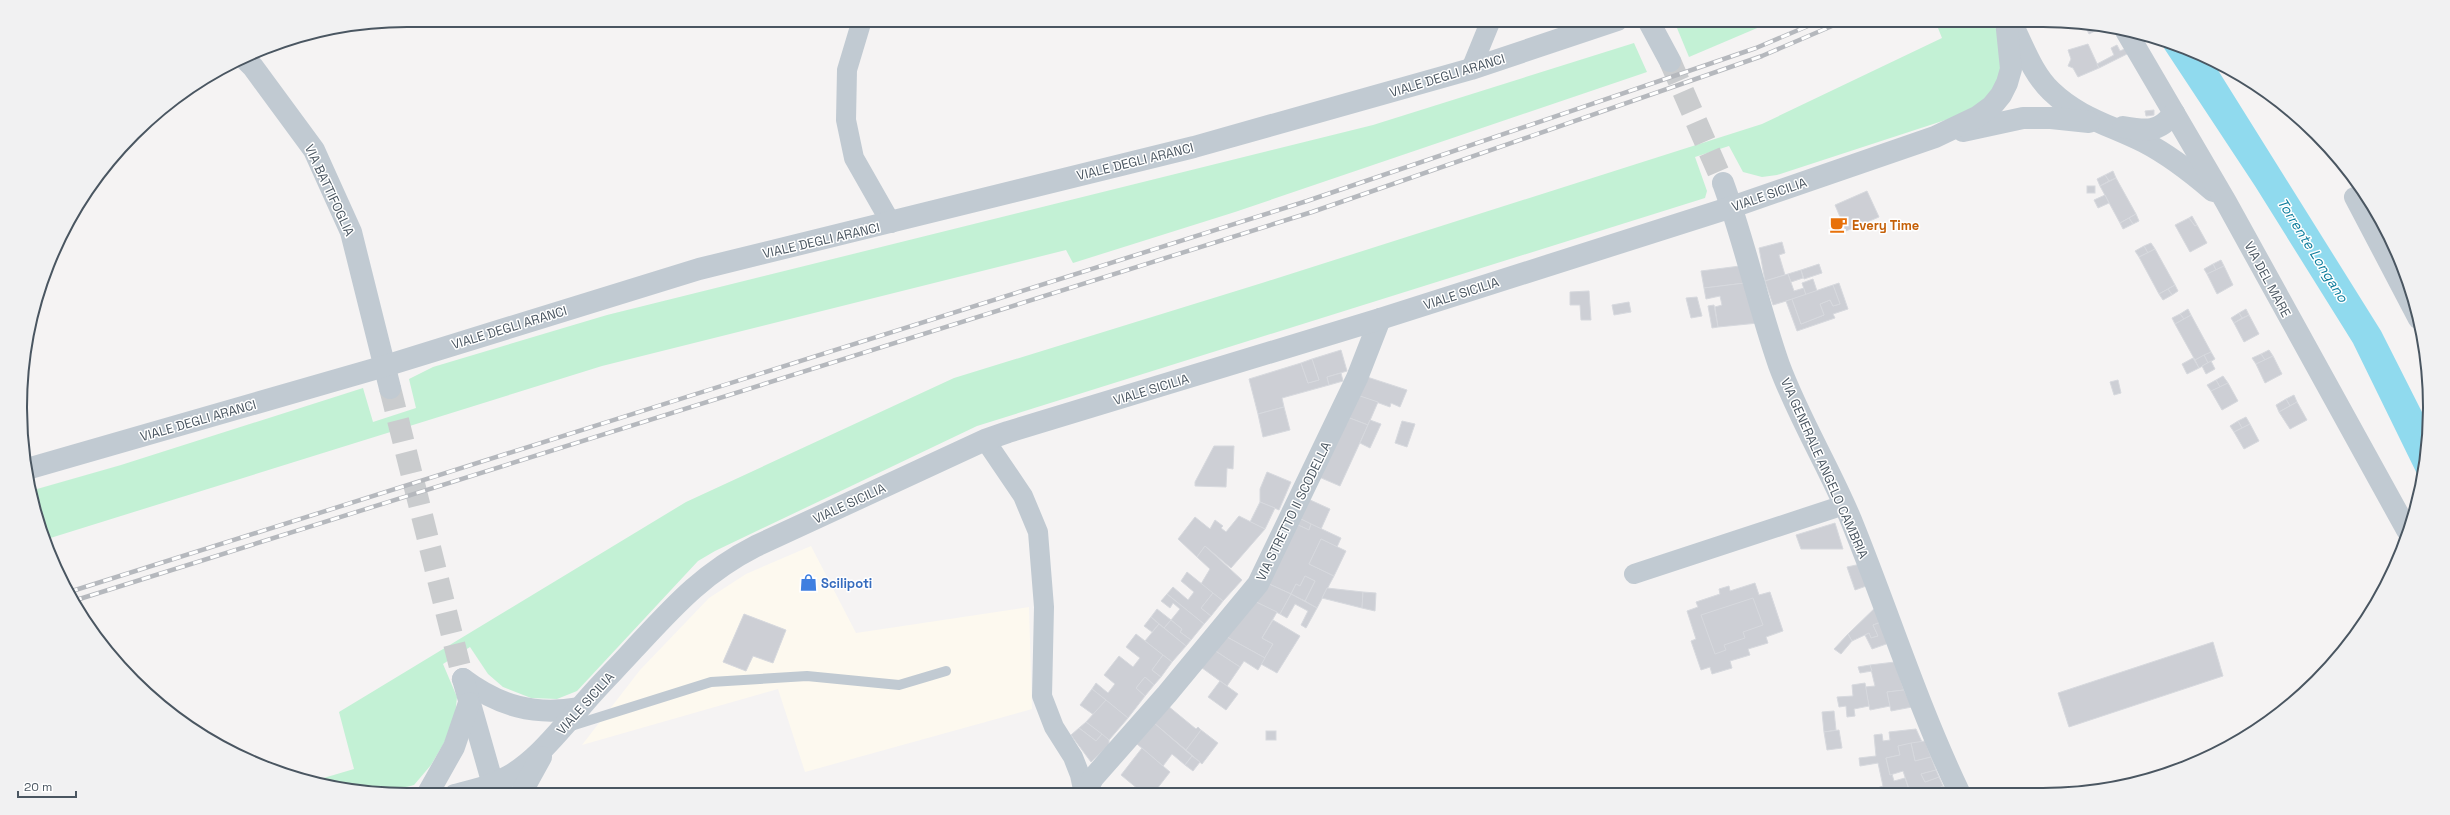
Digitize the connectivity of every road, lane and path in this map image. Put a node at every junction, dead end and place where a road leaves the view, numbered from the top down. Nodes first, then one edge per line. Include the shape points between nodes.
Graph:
1 (860, 27) edge
2 (1488, 27) edge
3 (1596, 27) edge
4 (1652, 27) edge
5 (2008, 27) edge
6 (2012, 27) edge
7 (2130, 37) edge
8 (1670, 61) tunnel mouth
9 (248, 62) edge
10 (1471, 69) junction
11 (2174, 113) junction
12 (2096, 122) junction
13 (1935, 137) junction
14 (1723, 183) tunnel mouth
15 (2359, 196) edge
16 (2226, 202) junction
17 (1732, 207) junction
18 (891, 223) junction
19 (2407, 297) edge
20 (1380, 320) junction
21 (385, 366) junction
22 (390, 388) tunnel mouth
23 (985, 440) junction
24 (32, 468) edge
25 (1844, 505) junction
26 (2404, 525) edge
27 (1634, 574) dead end
28 (946, 671) dead end
29 (469, 703) junction
30 (579, 708) junction
31 (555, 736) junction
32 (431, 788) edge
33 (493, 788) edge
34 (496, 788) edge
35 (524, 788) edge
36 (1083, 788) edge
37 (1087, 788) edge
38 (1957, 788) edge

1 - 18 street via 847,70 846,120 854,158
2 - 10 street
3 - 10 street, VIALE DEGLI ARANCI
4 - 8 street
5 - 13 street via 2011,69 2001,95 1992,106 1977,117
6 - 12 street via 2036,71 2050,90 2070,108
7 - 11 street, VIA DEL MARE
9 - 21 street, VIA BATTIFOGLIA via 314,150 351,232
10 - 18 street, VIALE DEGLI ARANCI via 1194,147
11 - 12 street via 2160,127 2149,130
11 - 16 street, VIA DEL MARE
12 - 13 street via 2023,118
12 - 16 street via 2167,155
13 - 17 street, VIALE SICILIA
14 - 17 street, VIA GENERALE ANGELO CAMBRIA
15 - 19 street via 2354,197
16 - 26 street, VIA DEL MARE
17 - 20 street, VIALE SICILIA
17 - 25 street, VIA GENERALE ANGELO CAMBRIA via 1784,378
18 - 21 street, VIALE DEGLI ARANCI via 699,269
20 - 23 street, VIALE SICILIA
20 - 37 street, VIA STRETTO II SCODELLA via 1353,385 1258,584 1093,778
21 - 22 street, VIA BATTIFOGLIA
21 - 24 street, VIALE DEGLI ARANCI
23 - 30 street, VIALE SICILIA via 730,560 693,587
23 - 36 street via 1023,496 1038,532 1044,607 1042,696 1054,727 1073,757
25 - 27 street
25 - 38 street, VIA GENERALE ANGELO CAMBRIA via 1887,612 1912,685
28 - 31 lane via 900,685 806,676 711,682
29 - 30 street via 464,679 486,695 518,708 559,712
29 - 32 street via 454,746
29 - 33 street
30 - 31 street, VIALE SICILIA
31 - 34 street, VIALE SICILIA
31 - 35 street

